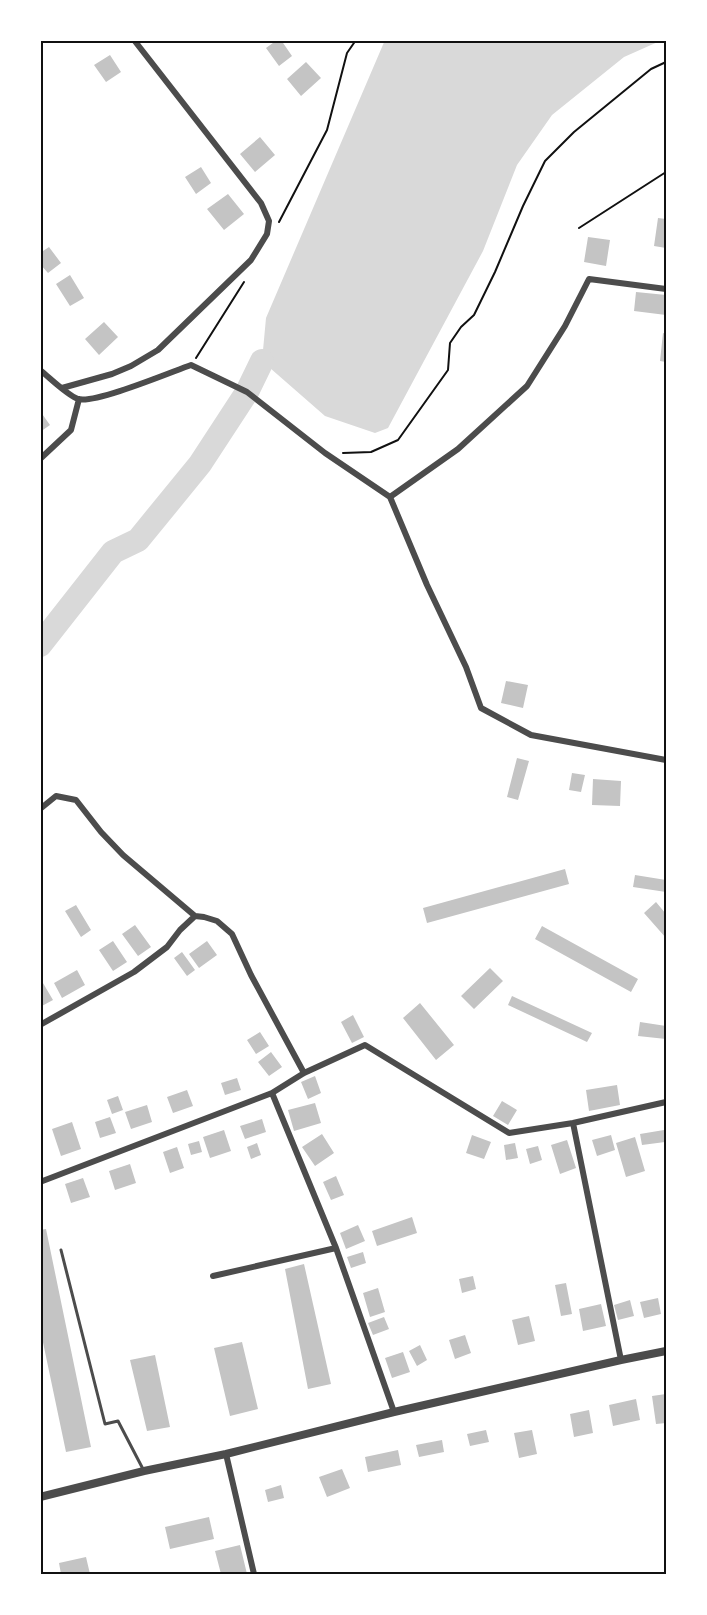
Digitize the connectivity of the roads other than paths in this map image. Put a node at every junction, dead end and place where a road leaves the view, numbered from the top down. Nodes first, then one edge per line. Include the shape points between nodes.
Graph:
1 (134, 40) edge
2 (666, 289) edge
3 (40, 370) edge
4 (62, 388) junction
5 (79, 399) junction
6 (40, 459) edge
7 (390, 497) junction
8 (666, 760) edge
9 (40, 809) edge
10 (195, 916) junction
11 (40, 1025) edge
12 (304, 1073) junction
13 (272, 1093) junction
14 (666, 1102) edge
15 (573, 1123) junction
16 (40, 1182) edge
17 (336, 1248) junction
18 (62, 1250) dead end
19 (213, 1276) dead end
20 (666, 1351) edge
21 (621, 1360) junction
22 (394, 1412) junction
23 (226, 1454) junction
24 (144, 1471) junction
25 (40, 1497) edge
26 (254, 1575) edge

1 - 4 street via 261,203 269,221 267,234 251,260 158,350 112,374
2 - 7 street via 589,279 527,386 458,449
3 - 4 street
4 - 5 street
5 - 6 street via 71,430
5 - 7 street via 102,397 191,365 247,392 325,453
7 - 8 street via 481,708 531,735
9 - 10 street via 56,796 76,800 123,855
10 - 11 street via 167,947 134,972
10 - 12 street via 217,921 232,934
12 - 13 street
12 - 15 street via 365,1045 509,1133
13 - 16 street
13 - 17 street
14 - 15 street
15 - 21 street
17 - 19 street
17 - 22 street
18 - 24 lane via 105,1424 118,1421
20 - 21 street
21 - 22 street
22 - 23 street
23 - 24 street
23 - 26 street
24 - 25 street

